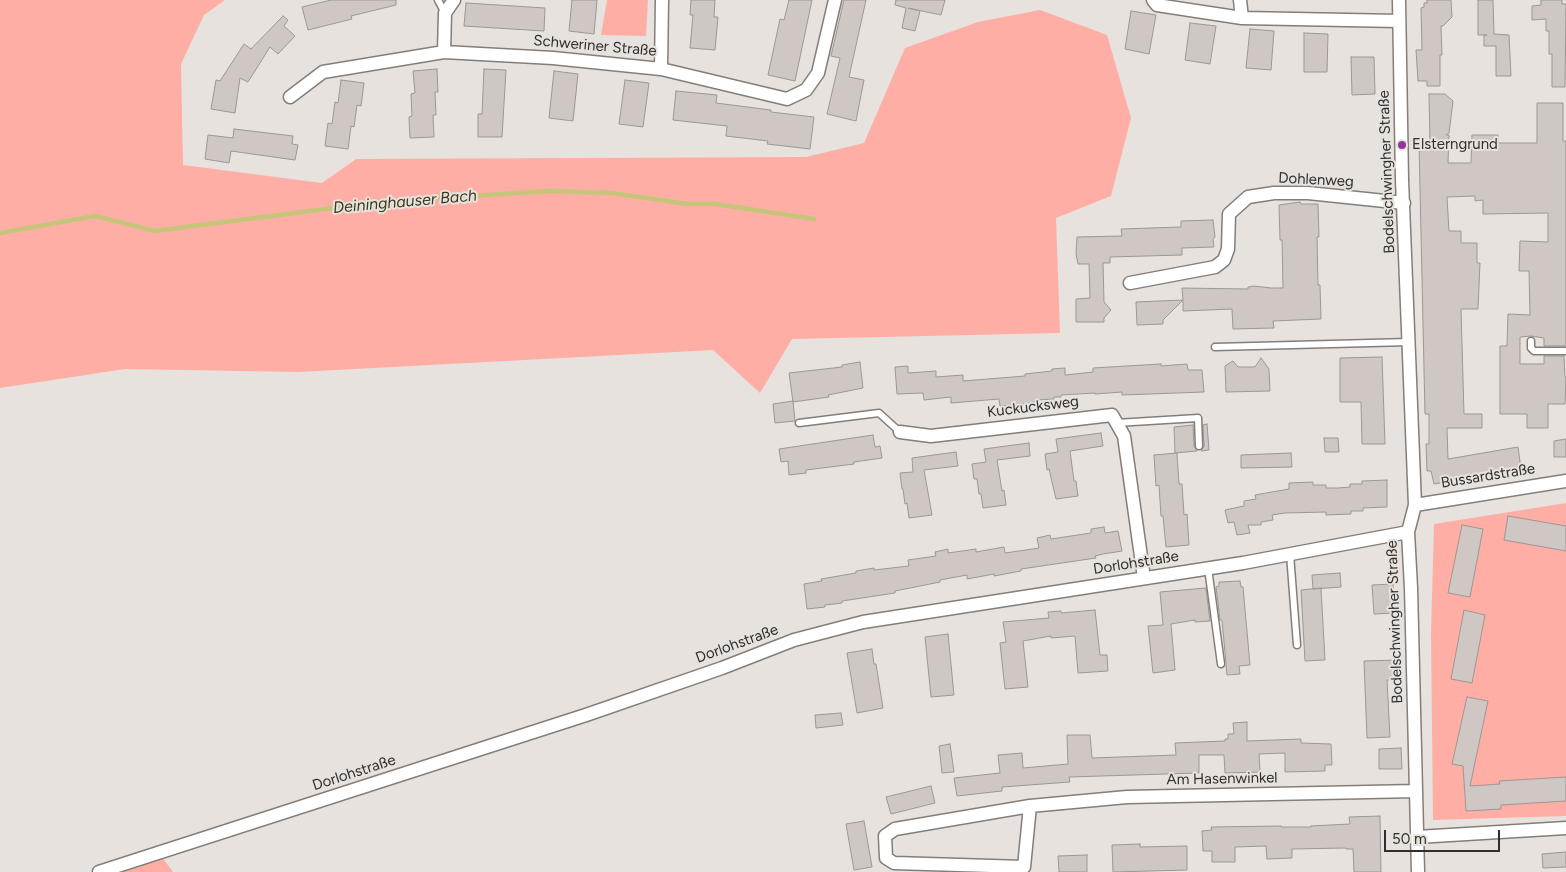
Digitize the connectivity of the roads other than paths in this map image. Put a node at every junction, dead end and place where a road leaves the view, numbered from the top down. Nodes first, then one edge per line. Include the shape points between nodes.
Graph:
1 (438, 0) edge
2 (454, 0) edge
3 (662, 0) edge
4 (835, 0) edge
5 (1153, 0) edge
6 (1240, 0) edge
7 (1399, 0) edge
8 (445, 13) junction
9 (1242, 18) junction
10 (1399, 21) junction
11 (444, 52) junction
12 (662, 68) junction
13 (290, 97) dead end
14 (1404, 203) junction
15 (1130, 283) dead end
16 (1531, 341) dead end
17 (1409, 342) junction
18 (1215, 347) dead end
19 (1566, 351) edge
20 (1116, 422) junction
21 (799, 423) dead end
22 (900, 432) joint
23 (1199, 446) dead end
24 (1566, 481) edge
25 (1415, 505) junction
26 (1408, 532) junction
27 (1290, 554) junction
28 (1208, 568) junction
29 (1144, 578) junction
30 (1297, 645) dead end
31 (1221, 664) dead end
32 (1416, 791) junction
33 (1030, 806) junction
34 (1566, 828) edge
35 (1417, 837) junction
36 (99, 872) edge
37 (1418, 872) edge

1 - 8 lane
2 - 8 street
3 - 12 street
4 - 12 street, Schweriner Straße via 818,73 806,90 787,99
5 - 9 street via 1157,6
6 - 9 street
7 - 10 street, Bodelschwingher Straße
8 - 11 street
9 - 10 street
10 - 14 street, Bodelschwingher Straße
11 - 12 street, Schweriner Straße
11 - 13 street, Schweriner Straße via 324,72
14 - 15 street, Dohlenweg via 1308,193 1248,197 1229,214 1228,249 1224,260 1215,267
14 - 17 street, Bodelschwingher Straße
16 - 19 lane via 1534,351
17 - 18 lane
17 - 25 street, Bodelschwingher Straße
20 - 22 street, Kuckucksweg via 1112,415 931,436
20 - 23 lane via 1198,418
20 - 29 street via 1124,436
21 - 22 lane, Kuckucksweg via 879,413
24 - 25 street, Bussardstraße
25 - 26 street, Bodelschwingher Straße
26 - 27 street, Dorlohstraße
26 - 32 street, Bodelschwingher Straße
27 - 28 street, Dorlohstraße
27 - 30 lane
28 - 29 street, Dorlohstraße
28 - 31 lane
29 - 36 street, Dorlohstraße via 863,622 794,640 586,715
32 - 33 street, Am Hasenwinkel via 1126,797
32 - 35 street, Bodelschwingher Straße
33 - 33 street, Am Hasenwinkel via 896,829 885,836 886,858 894,863 1024,867
34 - 35 street
35 - 37 street, Bodelschwingher Straße

